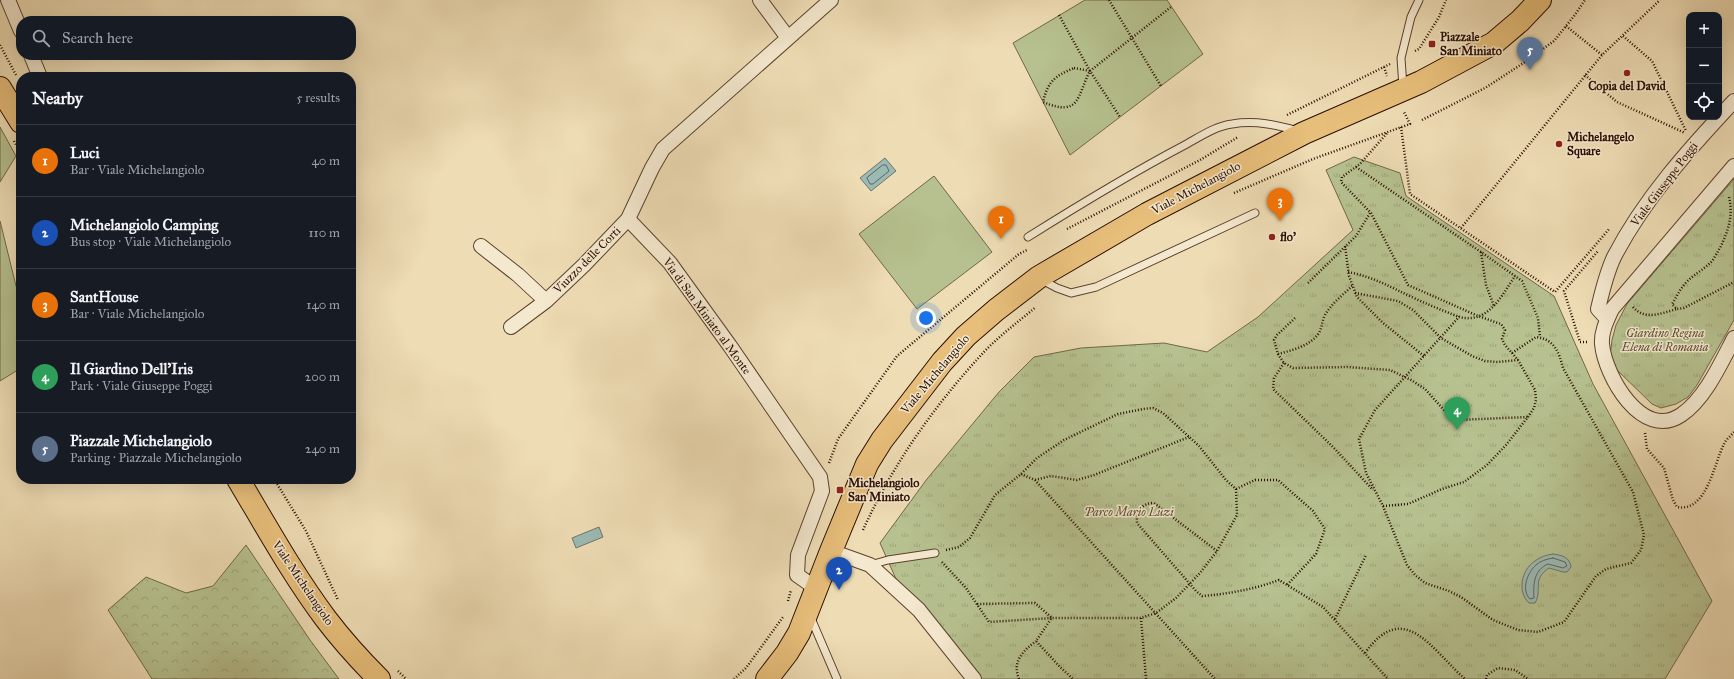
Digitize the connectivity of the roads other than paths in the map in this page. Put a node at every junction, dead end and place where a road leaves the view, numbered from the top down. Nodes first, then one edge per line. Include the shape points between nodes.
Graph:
1 (8, 0) edge
2 (760, 0) edge
3 (831, 0) edge
4 (1419, 0) edge
5 (1540, 0) edge
6 (16, 19) edge
7 (788, 38) junction
8 (33, 60) edge
9 (38, 72) edge
10 (9, 83) edge
11 (1403, 90) junction
12 (1734, 101) edge
13 (16, 106) edge
14 (1304, 133) junction
15 (1734, 166) edge
16 (1255, 213) dead end
17 (628, 219) junction
18 (1028, 237) dead end
19 (481, 246) dead end
20 (1039, 278) junction
21 (546, 301) junction
22 (1607, 319) junction
23 (511, 327) dead end
24 (1734, 338) edge
25 (241, 484) edge
26 (831, 551) junction
27 (935, 553) road end
28 (870, 565) junction
29 (816, 589) junction
30 (808, 611) junction
31 (387, 673) edge
32 (767, 679) edge
33 (836, 679) edge
34 (974, 679) edge

1 - 6 street
2 - 7 street
3 - 7 street
4 - 11 lane via 1411,17 1401,58
5 - 11 main road, Viale Michelangiolo via 1494,43
7 - 17 street via 663,149
8 - 9 street
10 - 13 main road
11 - 14 main road, Viale Michelangiolo
12 - 22 street, Viale Giuseppe Poggi via 1692,138 1614,258 1598,309
14 - 18 lane via 1254,122 1231,124 1212,131 1156,160
14 - 20 main road, Viale Michelangiolo via 1147,214
15 - 22 street via 1623,295
16 - 20 lane via 1096,287 1071,293
17 - 21 street, Viuzzo delle Corti
17 - 29 street, Via di San Miniato al Monte via 670,263 820,477 822,491 798,555 797,575
19 - 21 street, Viuzzo delle Corti
20 - 26 main road, Viale Michelangiolo via 966,336 914,396 867,464
21 - 23 street, Viuzzo delle Corti
22 - 24 street via 1602,342 1609,373 1624,399 1643,415 1655,420 1680,416 1696,402
25 - 31 main road, Viale Michelangiolo via 326,620 356,655
26 - 28 street
26 - 29 main road, Viale Michelangiolo
27 - 28 lane
28 - 34 street via 919,610
29 - 30 main road, Viale Michelangiolo
30 - 32 main road, Viale Michelangiolo via 800,633
30 - 33 lane

